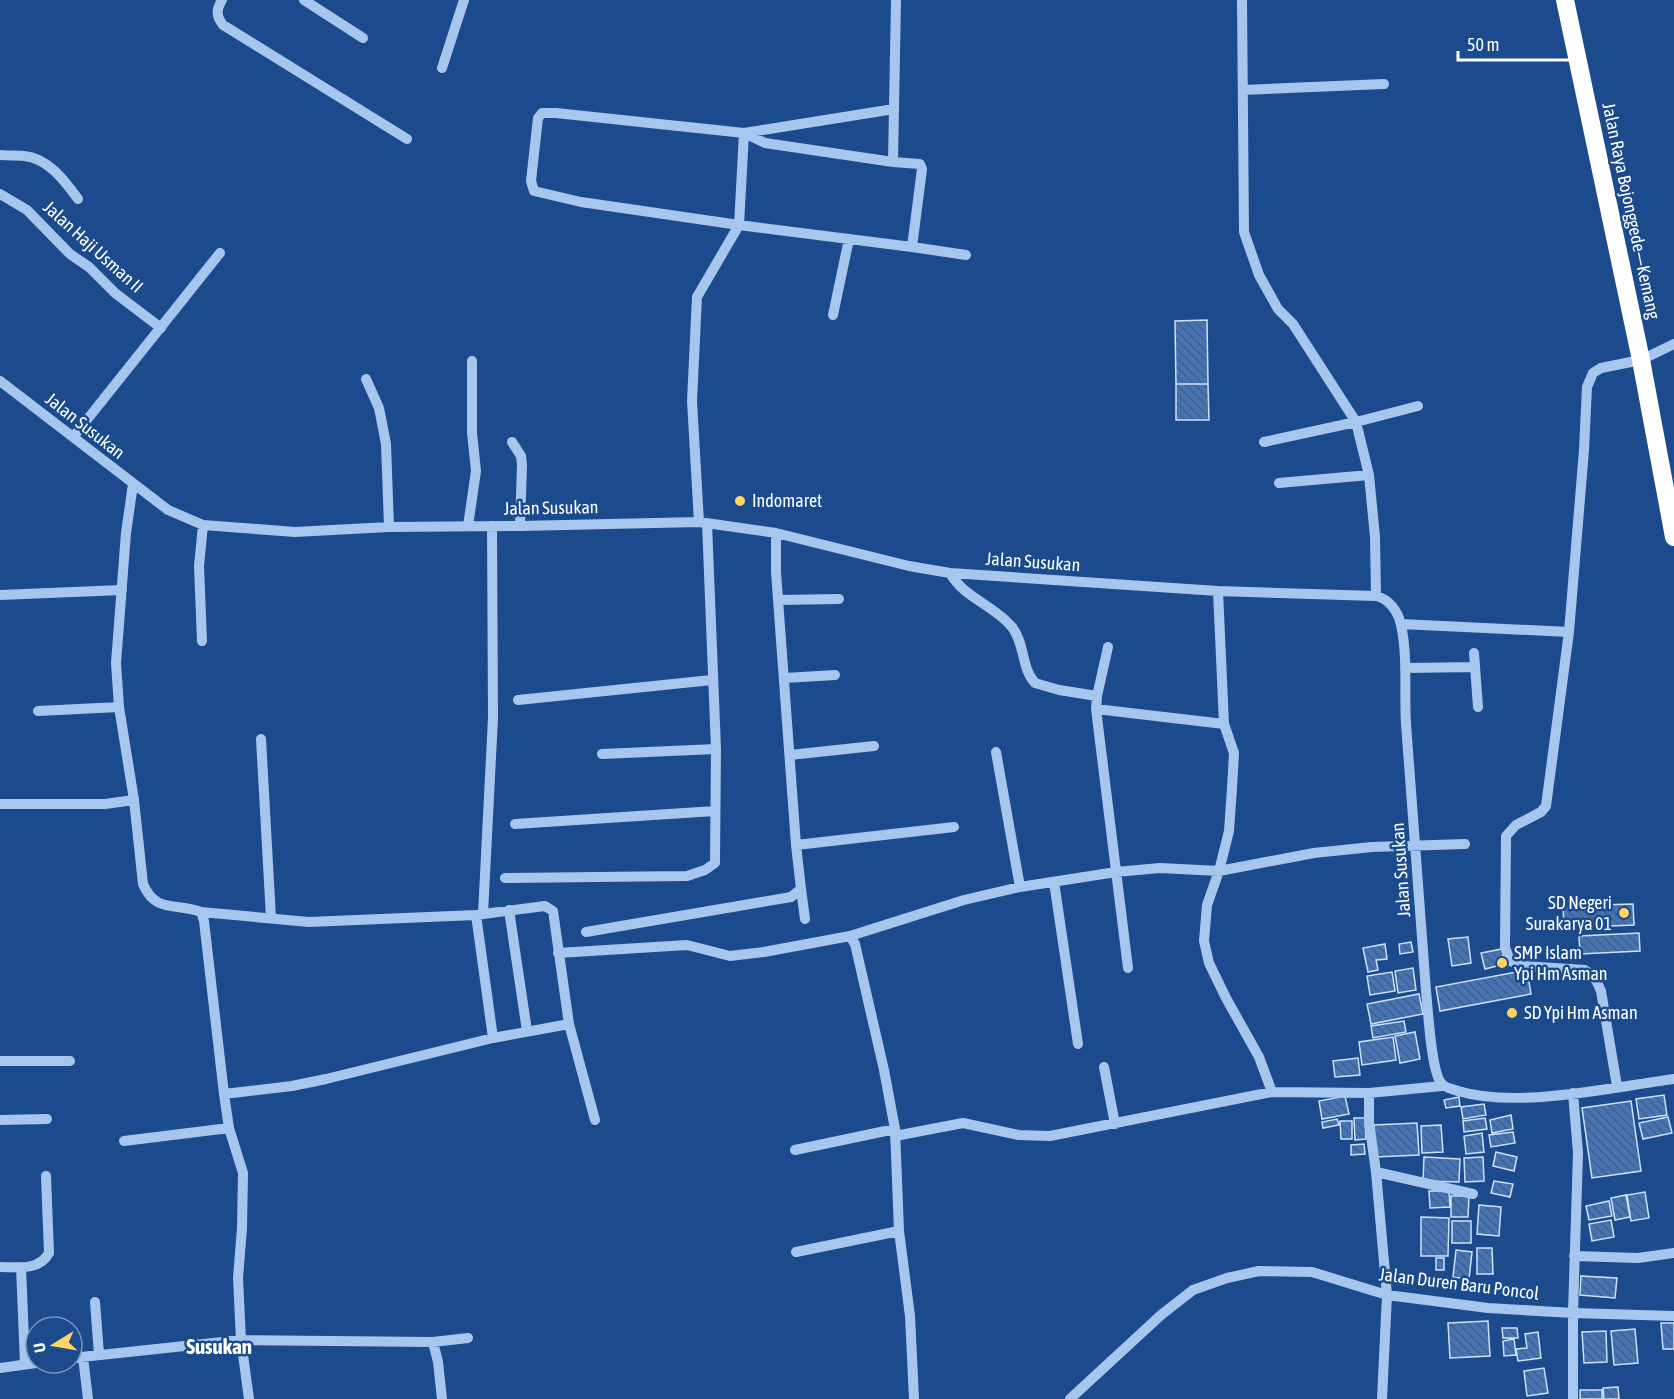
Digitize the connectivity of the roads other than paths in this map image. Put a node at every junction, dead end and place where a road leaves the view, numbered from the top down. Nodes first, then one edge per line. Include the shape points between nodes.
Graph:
1 (222, 0) edge
2 (304, 0) edge
3 (464, 0) edge
4 (896, 0) edge
5 (1242, 0) edge
6 (1565, 0) edge
7 (363, 38) dead end
8 (442, 68) dead end
9 (1384, 84) dead end
10 (1243, 90) junction
11 (894, 109) junction
12 (744, 133) junction
13 (407, 140) dead end
14 (0, 155) edge
15 (893, 162) junction
16 (0, 194) edge
17 (78, 199) dead end
18 (739, 225) junction
19 (849, 239) junction
20 (912, 247) junction
21 (220, 253) dead end
22 (966, 255) dead end
23 (833, 315) dead end
24 (161, 328) junction
25 (1674, 344) edge
26 (1641, 360) junction
27 (472, 361) dead end
28 (366, 379) dead end
29 (0, 381) edge
30 (1418, 406) dead end
31 (1356, 422) junction
32 (74, 436) junction
33 (512, 442) dead end
34 (1264, 442) dead end
35 (1369, 475) junction
36 (1279, 483) dead end
37 (133, 484) junction
38 (703, 523) junction
39 (203, 525) junction
40 (468, 526) junction
41 (492, 526) junction
42 (520, 526) junction
43 (389, 527) junction
44 (776, 533) junction
45 (1674, 537) edge
46 (950, 573) junction
47 (122, 590) junction
48 (1218, 591) junction
49 (0, 595) edge
50 (1376, 596) junction
51 (839, 599) dead end
52 (779, 600) junction
53 (1401, 624) junction
54 (1569, 632) junction
55 (202, 641) dead end
56 (1108, 647) dead end
57 (1474, 653) dead end
58 (1475, 667) junction
59 (1405, 668) junction
60 (835, 675) dead end
61 (785, 678) junction
62 (712, 680) junction
63 (1097, 696) junction
64 (518, 700) dead end
65 (119, 707) junction
66 (1478, 707) dead end
67 (1096, 709) junction
68 (38, 711) dead end
69 (1224, 724) junction
70 (261, 739) dead end
71 (874, 746) dead end
72 (716, 749) junction
73 (996, 752) dead end
74 (602, 754) dead end
75 (790, 755) junction
76 (134, 800) junction
77 (0, 804) edge
78 (715, 812) junction
79 (515, 824) dead end
80 (954, 827) dead end
81 (1465, 844) dead end
82 (796, 845) junction
83 (1415, 846) junction
84 (1219, 871) junction
85 (1116, 872) junction
86 (505, 878) dead end
87 (1054, 882) junction
88 (1020, 887) junction
89 (801, 889) junction
90 (509, 910) junction
91 (201, 912) junction
92 (479, 915) junction
93 (271, 918) junction
94 (805, 920) dead end
95 (585, 932) dead end
96 (850, 936) junction
97 (558, 953) junction
98 (1128, 968) dead end
99 (569, 1024) junction
100 (527, 1031) junction
101 (493, 1038) junction
102 (1078, 1044) dead end
103 (0, 1060) edge
104 (70, 1061) dead end
105 (1104, 1067) dead end
106 (1674, 1079) edge
107 (1443, 1086) junction
108 (1617, 1086) junction
109 (1272, 1092) junction
110 (1370, 1093) junction
111 (1572, 1093) junction
112 (224, 1094) junction
113 (47, 1119) dead end
114 (0, 1120) edge
115 (595, 1120) dead end
116 (1115, 1124) junction
117 (229, 1128) junction
118 (895, 1133) junction
119 (124, 1141) dead end
120 (795, 1150) dead end
121 (1376, 1172) junction
122 (46, 1176) dead end
123 (1473, 1194) dead end
124 (899, 1231) junction
125 (796, 1252) dead end
126 (1674, 1253) edge
127 (1574, 1256) junction
128 (0, 1267) edge
129 (21, 1267) junction
130 (1387, 1295) junction
131 (95, 1302) dead end
132 (1573, 1313) junction
133 (26, 1315) edge
134 (1674, 1316) edge
135 (468, 1338) dead end
136 (241, 1340) junction
137 (433, 1342) junction
138 (99, 1354) junction
139 (84, 1356) edge
140 (24, 1364) edge
141 (0, 1368) edge
142 (82, 1375) edge
143 (88, 1399) edge
144 (249, 1399) edge
145 (437, 1399) edge
146 (442, 1399) edge
147 (914, 1399) edge
148 (1070, 1399) edge
149 (1383, 1399) edge
150 (1573, 1399) edge

1 - 13 street via 217,9 223,26
2 - 7 street
3 - 8 street
4 - 11 street
5 - 10 street
6 - 26 highway, Jalan Raya Bojonggede—Kemang
9 - 10 street
10 - 31 street via 1244,232 1259,275 1278,309 1293,324
11 - 12 street
11 - 15 street
12 - 15 street via 765,143
12 - 18 street
12 - 18 street via 542,113 538,118 531,181 534,191 581,202
14 - 17 street via 26,156 47,164
15 - 20 street via 922,166
16 - 24 street, Jalan Haji Usman II via 27,210 70,254
18 - 19 street
18 - 38 street via 697,297 692,401
19 - 20 street
19 - 23 street
20 - 22 street
21 - 24 street
24 - 32 street
25 - 26 street
26 - 45 highway, Jalan Raya Bojonggede—Kemang
26 - 54 street via 1601,368 1587,387
27 - 40 street via 476,471
28 - 43 street via 379,408 386,444
29 - 32 street, Jalan Susukan
30 - 31 street
31 - 34 street
31 - 35 street
32 - 37 street, Jalan Susukan
33 - 42 street via 522,465
35 - 36 street
35 - 50 street
37 - 39 street, Jalan Susukan via 168,510
37 - 47 street
38 - 42 street, Jalan Susukan
38 - 44 street, Jalan Susukan
38 - 62 street
39 - 43 street, Jalan Susukan via 295,532
39 - 55 street via 199,566
40 - 41 street, Jalan Susukan
40 - 43 street, Jalan Susukan
41 - 42 street, Jalan Susukan
41 - 92 street via 493,718
44 - 46 street, Jalan Susukan
44 - 52 street
46 - 48 street, Jalan Susukan
46 - 63 street via 961,589 1015,630 1035,683
47 - 49 street
47 - 65 street via 116,663
48 - 50 street, Jalan Susukan
48 - 69 street
50 - 53 street, Jalan Susukan via 1390,603
51 - 52 street
52 - 61 street
53 - 54 street
53 - 59 street, Jalan Susukan
54 - 108 street via 1546,806 1506,836 1505,947 1510,961 1524,966 1585,970 1596,980
56 - 63 street
57 - 58 street
58 - 59 street
58 - 66 street
59 - 83 street, Jalan Susukan
60 - 61 street
61 - 75 street
62 - 64 street
62 - 72 street
63 - 67 street
65 - 68 street
65 - 76 street
67 - 69 street
67 - 85 street
69 - 84 street via 1234,753 1229,831
70 - 93 street
71 - 75 street
72 - 74 street
72 - 78 street
73 - 88 street
75 - 82 street
76 - 77 street via 105,804
76 - 91 street via 143,884 148,897 158,904
78 - 79 street
78 - 86 street via 715,863 687,876
80 - 82 street
81 - 83 street
82 - 89 street
83 - 84 street via 1314,853
83 - 107 street, Jalan Susukan via 1429,1024 1437,1077
84 - 85 street via 1160,868
84 - 109 street via 1207,905 1204,941 1209,963 1259,1057
85 - 87 street
85 - 98 street
87 - 88 street
87 - 102 street
88 - 96 street via 964,900
89 - 94 street
89 - 95 street via 791,897
90 - 92 street
90 - 97 street via 550,908
90 - 100 street
91 - 93 street
91 - 112 street
92 - 93 street via 309,922
92 - 101 street
96 - 97 street via 730,956 687,945
96 - 118 street via 858,956
97 - 99 street
99 - 100 street
99 - 115 street
100 - 101 street
101 - 112 street via 315,1082
103 - 104 street
105 - 116 street
106 - 108 street
107 - 110 street
107 - 111 street via 1503,1099
108 - 111 street
109 - 110 street
109 - 116 street
110 - 121 street via 1369,1122
111 - 127 street via 1578,1153
112 - 117 street
113 - 114 street
116 - 118 street via 1050,1136 1019,1135 963,1123
117 - 119 street
117 - 136 street via 243,1173 238,1278
118 - 120 street
118 - 124 street
121 - 123 street
121 - 130 street
122 - 129 street via 49,1253 38,1266
124 - 125 street
124 - 147 street via 910,1316
126 - 127 street via 1638,1258
127 - 132 street
128 - 129 street
129 - 133 street
130 - 132 street, Jalan Duren Baru Poncol via 1488,1308
130 - 148 street, Jalan Duren Baru Poncol via 1312,1272 1259,1271 1227,1278 1193,1290
130 - 149 street
131 - 138 street
132 - 134 street, Jalan Duren Baru Poncol
132 - 150 street
135 - 137 street
136 - 137 street
136 - 138 street
136 - 144 street
137 - 146 street
138 - 139 street
140 - 141 street
142 - 143 street
145 - 146 street

